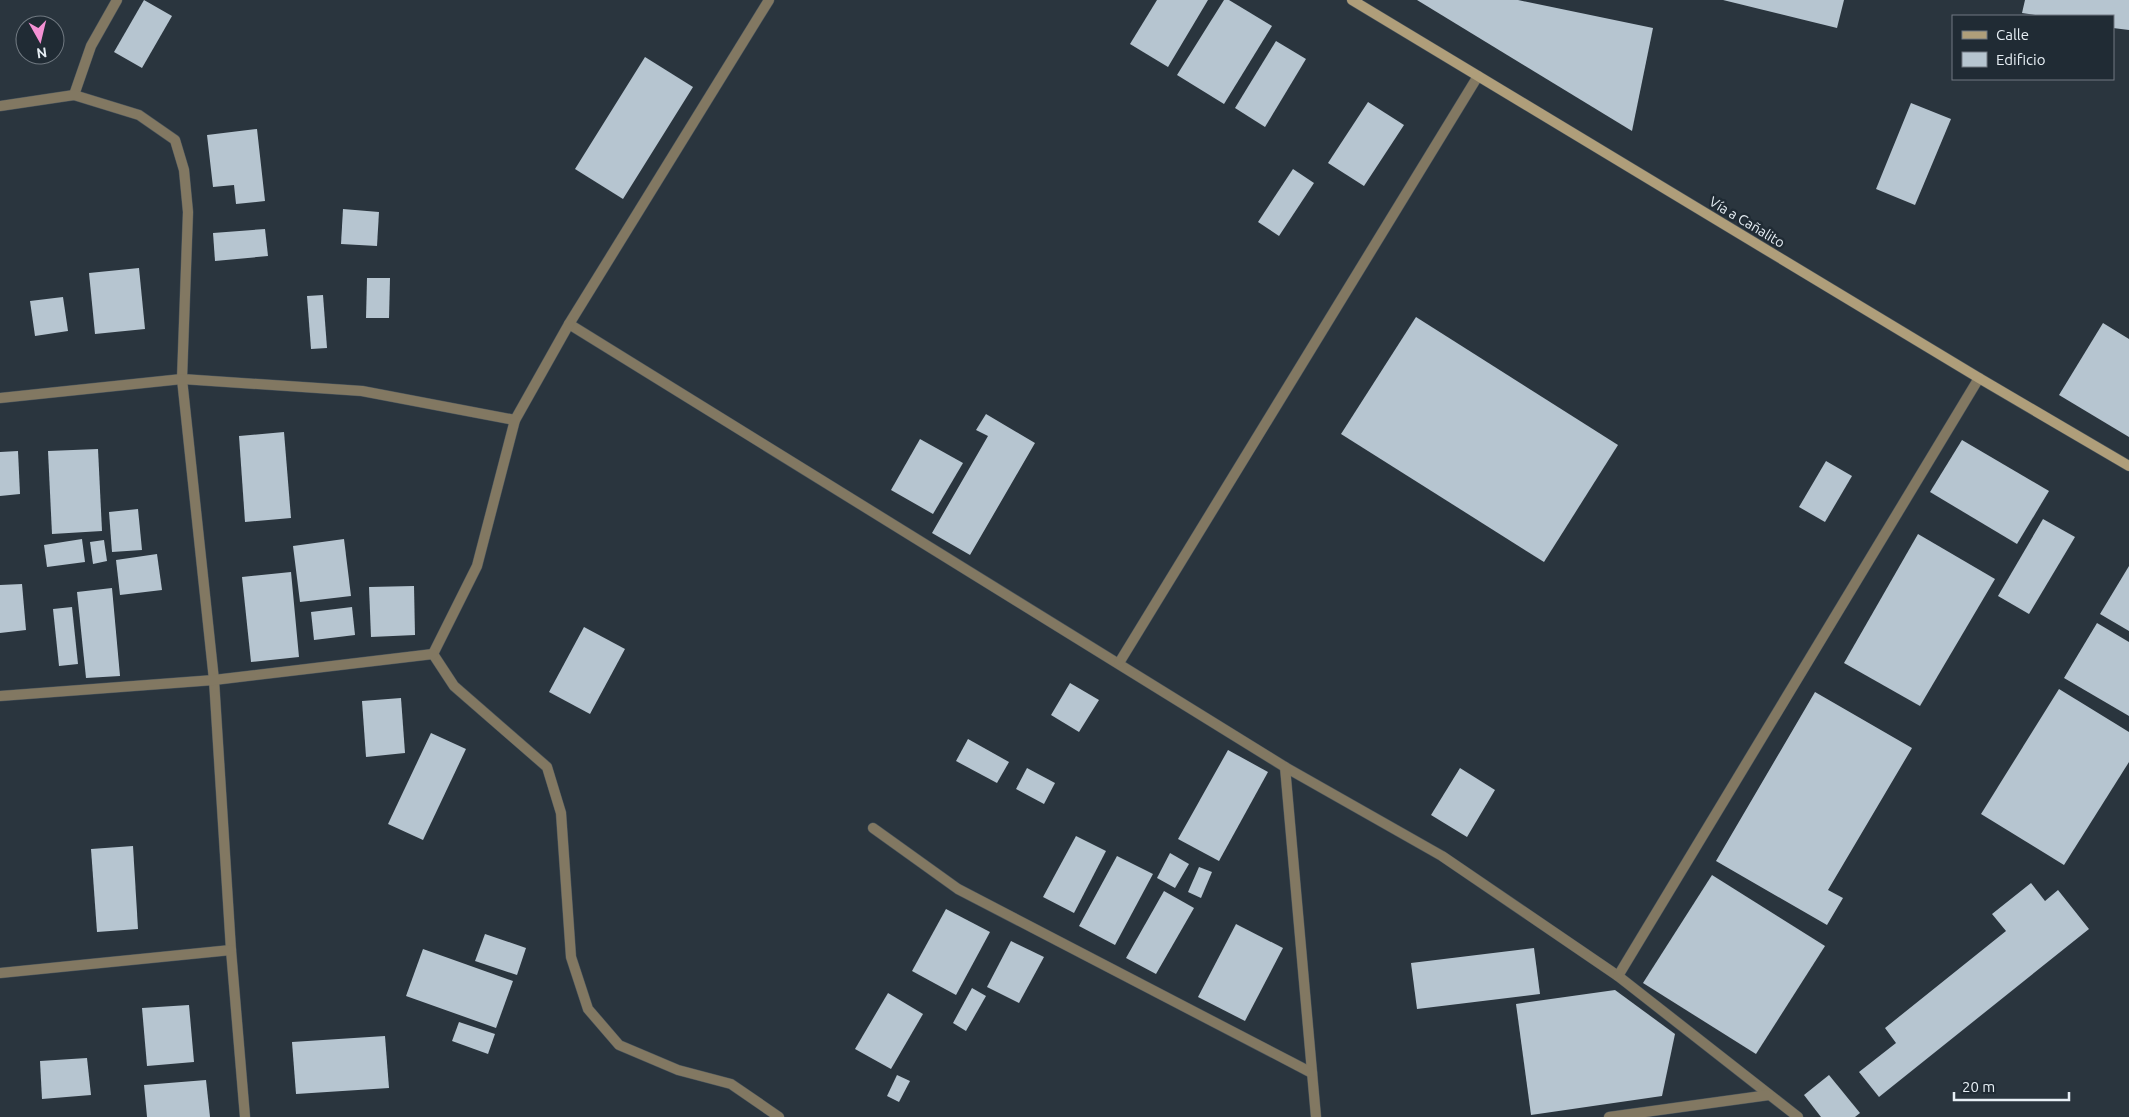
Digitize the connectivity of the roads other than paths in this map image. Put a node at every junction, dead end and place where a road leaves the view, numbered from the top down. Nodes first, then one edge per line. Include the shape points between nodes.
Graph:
1 (117, 0) edge
2 (769, 0) edge
3 (1352, 0) edge
4 (1478, 76) junction
5 (74, 96) junction
6 (0, 106) edge
7 (570, 324) junction
8 (1979, 378) junction
9 (182, 379) junction
10 (0, 398) edge
11 (515, 420) junction
12 (2129, 466) edge
13 (434, 654) junction
14 (1119, 663) junction
15 (214, 680) junction
16 (0, 696) edge
17 (1285, 767) junction
18 (873, 828) dead end
19 (232, 950) junction
20 (0, 972) edge
21 (1618, 976) junction
22 (1312, 1073) junction
23 (1769, 1095) junction
24 (246, 1117) edge
25 (779, 1117) edge
26 (1316, 1117) edge
27 (1609, 1117) edge
28 (1798, 1117) edge

1 - 5 street via 92,46
2 - 7 street
3 - 4 main road, Vía a Cañalito
4 - 8 main road, Vía a Cañalito
4 - 14 street
5 - 6 street
5 - 9 street via 139,114 175,140 184,170 188,212
7 - 11 street
7 - 14 street
8 - 12 main road, Vía a Cañalito
8 - 21 street
9 - 10 street
9 - 11 street via 362,391
9 - 15 street
11 - 13 street via 477,566
13 - 15 street
13 - 25 street via 454,686 547,767 561,813 571,957 588,1009 619,1045 678,1070 731,1084
14 - 17 street
15 - 16 street
15 - 19 street
17 - 21 street via 1442,856
17 - 22 street
18 - 22 street via 958,889
19 - 20 street
19 - 24 street
21 - 23 street
22 - 26 street
23 - 27 street
23 - 28 street

